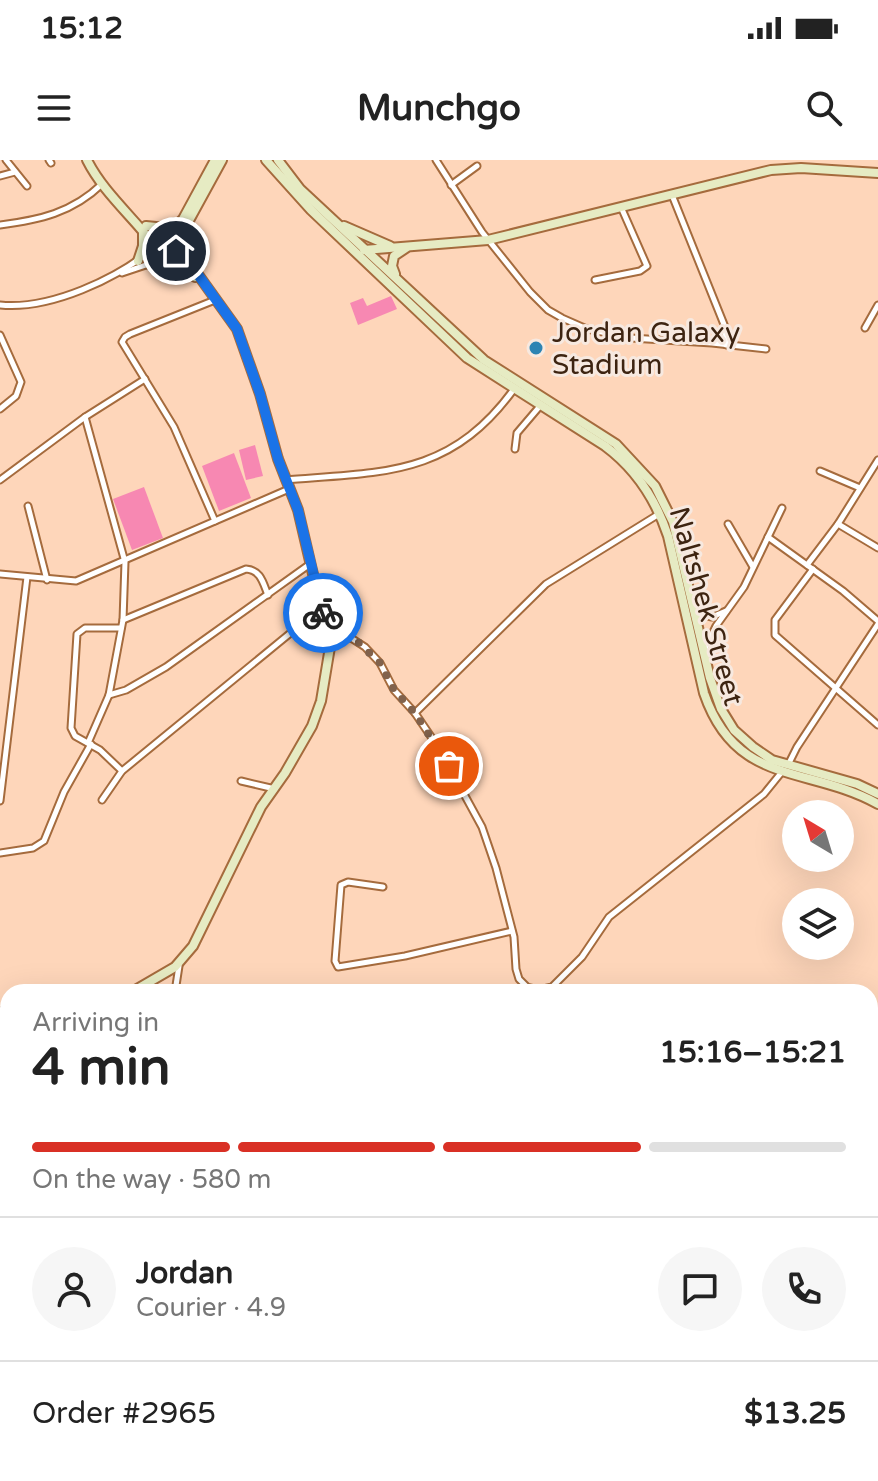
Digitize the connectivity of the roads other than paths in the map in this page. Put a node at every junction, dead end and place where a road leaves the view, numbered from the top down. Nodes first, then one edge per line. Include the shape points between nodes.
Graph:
1 (6, 160) edge
2 (87, 160) edge
3 (215, 160) edge
4 (222, 160) edge
5 (266, 160) edge
6 (278, 160) edge
7 (436, 160) edge
8 (477, 166) dead end
9 (15, 172) junction
10 (878, 173) edge
11 (0, 176) edge
12 (102, 184) junction
13 (451, 185) junction
14 (27, 186) dead end
15 (672, 194) junction
16 (620, 206) junction
17 (333, 220) junction
18 (185, 222) junction
19 (0, 225) edge
20 (145, 228) junction
21 (488, 240) junction
22 (391, 246) junction
23 (410, 246) junction
24 (163, 247) junction
25 (367, 250) junction
26 (356, 252) junction
27 (138, 261) junction
28 (149, 264) junction
29 (186, 264) junction
30 (117, 274) junction
31 (397, 279) junction
32 (595, 280) dead end
33 (216, 299) junction
34 (0, 305) edge
35 (878, 305) edge
36 (865, 328) dead end
37 (0, 335) edge
38 (726, 345) junction
39 (766, 349) dead end
40 (145, 379) junction
41 (514, 389) junction
42 (540, 405) junction
43 (0, 409) edge
44 (85, 417) junction
45 (515, 449) dead end
46 (878, 460) edge
47 (820, 471) dead end
48 (871, 471) junction
49 (878, 474) edge
50 (0, 480) edge
51 (287, 484) junction
52 (860, 488) junction
53 (28, 506) dead end
54 (782, 508) dead end
55 (660, 513) junction
56 (215, 521) junction
57 (728, 524) dead end
58 (838, 524) junction
59 (768, 537) junction
60 (878, 548) edge
61 (125, 562) junction
62 (310, 564) junction
63 (753, 567) junction
64 (810, 567) junction
65 (0, 574) edge
66 (27, 577) junction
67 (47, 580) junction
68 (268, 595) junction
69 (686, 598) junction
70 (322, 608) junction
71 (730, 608) junction
72 (694, 613) junction
73 (123, 620) junction
74 (878, 622) edge
75 (121, 628) junction
76 (329, 639) junction
77 (704, 652) junction
78 (835, 689) junction
79 (109, 695) junction
80 (415, 713) junction
81 (878, 725) edge
82 (90, 744) junction
83 (784, 769) junction
84 (122, 771) junction
85 (241, 781) dead end
86 (857, 784) junction
87 (878, 788) edge
88 (275, 789) junction
89 (878, 794) edge
90 (102, 800) dead end
91 (0, 801) edge
92 (878, 804) edge
93 (0, 853) edge
94 (383, 887) dead end
95 (513, 934) junction
96 (180, 962) junction
97 (147, 984) edge
98 (176, 984) edge
99 (526, 984) edge
100 (555, 984) edge

1 - 9 street
2 - 12 street
3 - 18 street
4 - 18 street
5 - 26 street, Naltshek Street
6 - 17 street, Naltshek Street
7 - 13 street
8 - 13 street
9 - 11 street
9 - 14 street
10 - 15 street via 782,169
12 - 19 street via 60,213
12 - 20 street
13 - 21 street
15 - 16 street
15 - 38 street via 725,327
16 - 21 street
16 - 32 street via 647,266
17 - 22 street
17 - 25 street, Naltshek Street
18 - 20 street
18 - 24 street
18 - 29 street
20 - 24 street
20 - 27 street
21 - 23 street
21 - 38 street via 530,292 562,318 631,338
22 - 23 street
22 - 25 street
23 - 31 street via 394,256
24 - 27 street
24 - 28 street
24 - 29 street
25 - 26 street
25 - 31 street, Naltshek Street
26 - 41 street, Naltshek Street via 467,358
27 - 30 street
28 - 29 street
28 - 30 street
29 - 33 street
30 - 34 street via 29,306
31 - 69 street, Naltshek Street via 484,360 583,421 637,463 669,510
33 - 40 street via 125,337 124,348
33 - 51 street via 237,329
35 - 36 street
37 - 43 street via 21,382 16,396
38 - 39 street
40 - 44 street
40 - 56 street via 174,427
41 - 42 street, Naltshek Street
41 - 51 street via 466,440 426,462
42 - 45 street via 517,433
42 - 55 street, Naltshek Street via 614,453
44 - 50 street
44 - 61 street
46 - 48 street
47 - 52 street
48 - 49 street
48 - 52 street
51 - 56 street
51 - 62 street
52 - 58 street
53 - 67 street
54 - 59 street
55 - 69 street, Naltshek Street
55 - 80 street via 546,584
56 - 61 street
57 - 63 street
58 - 60 street
58 - 64 street
59 - 63 street
59 - 64 street
61 - 67 street via 76,581
61 - 73 street
62 - 68 street
62 - 70 street
63 - 71 street
64 - 74 street
64 - 78 street via 773,631
65 - 66 street
66 - 67 street
66 - 91 street
68 - 73 street via 258,572 246,569
68 - 79 street via 142,682
69 - 72 street, Naltshek Street
69 - 83 street, Naltshek Street via 700,679 719,724 746,754
70 - 76 street
70 - 84 street
71 - 72 street via 714,616
71 - 77 street
72 - 77 street, Naltshek Street
73 - 75 street
74 - 78 street
75 - 79 street
75 - 82 street via 85,628 76,637 71,728
76 - 80 street via 360,642
76 - 88 street via 319,709
77 - 83 street, Naltshek Street via 729,724
78 - 81 street
78 - 83 street
79 - 82 street
80 - 95 street via 480,823
82 - 84 street
82 - 93 street via 44,841
83 - 86 street, Naltshek Street
83 - 92 street, Naltshek Street
83 - 100 street via 764,794 609,917 582,957
84 - 90 street
85 - 88 street
86 - 87 street
86 - 89 street, Naltshek Street
88 - 96 street
94 - 95 street via 341,885 338,967
95 - 99 street via 516,969
96 - 97 street
96 - 98 street

